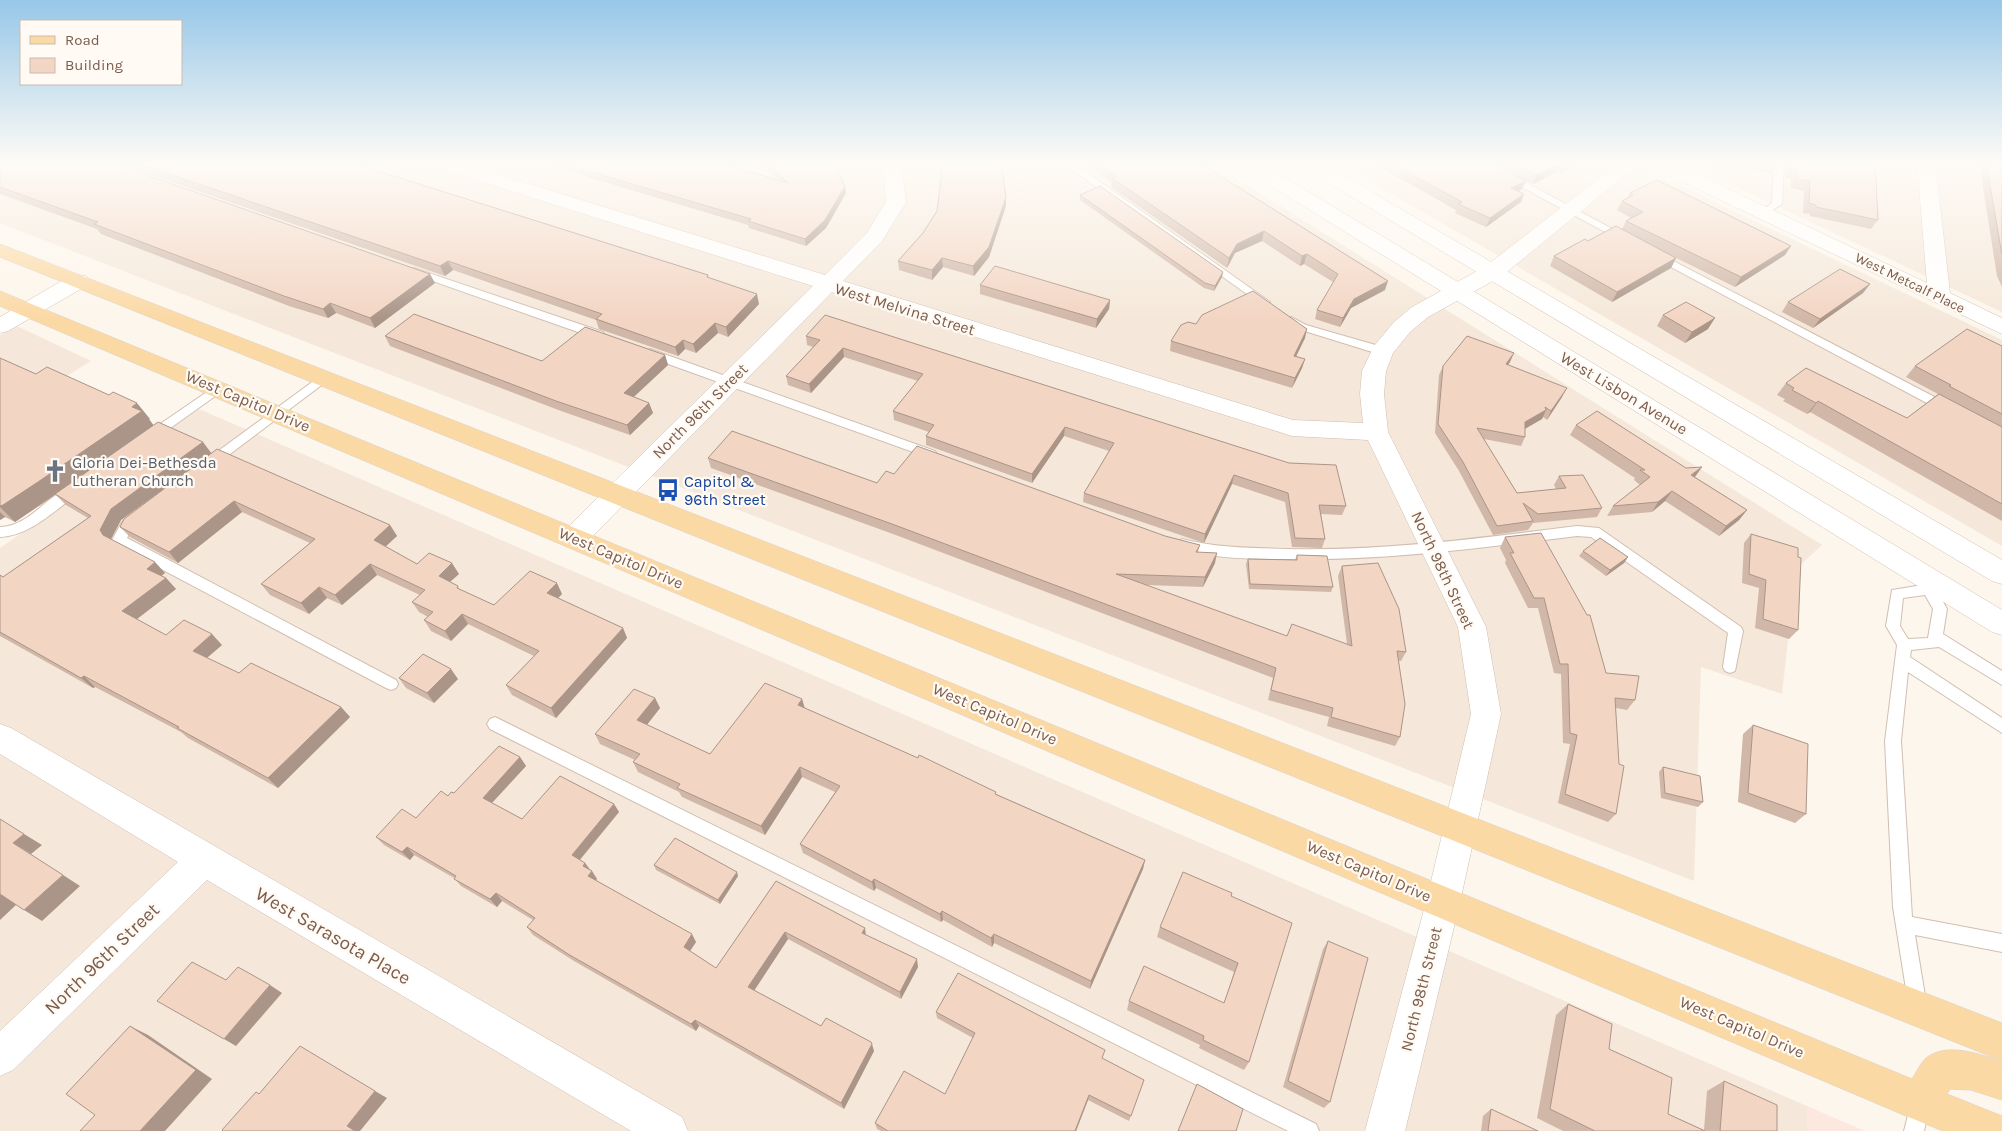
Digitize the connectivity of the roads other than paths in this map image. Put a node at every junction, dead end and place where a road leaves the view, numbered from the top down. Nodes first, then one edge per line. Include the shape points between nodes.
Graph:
1 (624, 215) edge
2 (888, 215) edge
3 (1141, 215) edge
4 (1332, 215) edge
5 (1398, 215) edge
6 (1566, 215) edge
7 (1581, 215) edge
8 (1771, 215) edge
9 (1931, 215) edge
10 (0, 250) edge
11 (398, 265) edge
12 (1494, 271) junction
13 (78, 281) junction
14 (826, 284) junction
15 (1457, 292) junction
16 (1939, 297) junction
17 (0, 298) edge
18 (28, 310) junction
19 (0, 326) edge
20 (2002, 327) edge
21 (613, 340) edge
22 (641, 350) edge
23 (1382, 351) junction
24 (323, 378) junction
25 (731, 381) junction
26 (218, 388) junction
27 (276, 413) junction
28 (1958, 415) edge
29 (1376, 432) junction
30 (141, 443) edge
31 (947, 460) edge
32 (202, 468) edge
33 (84, 483) edge
34 (617, 495) junction
35 (150, 508) edge
36 (0, 532) edge
37 (574, 538) junction
38 (1169, 540) edge
39 (1434, 549) junction
40 (2002, 572) edge
41 (1931, 585) junction
42 (2002, 624) edge
43 (1935, 637) junction
44 (1903, 652) junction
45 (1730, 667) dead end
46 (2002, 679) edge
47 (391, 684) dead end
48 (1997, 723) edge
49 (495, 724) dead end
50 (0, 738) edge
51 (1461, 828) junction
52 (204, 860) junction
53 (1443, 902) junction
54 (1905, 924) junction
55 (2002, 942) edge
56 (1918, 1009) junction
57 (2002, 1042) edge
58 (0, 1057) edge
59 (2002, 1081) edge
60 (1917, 1116) edge
61 (666, 1130) edge
62 (1309, 1131) edge
63 (1385, 1131) edge
64 (1990, 1131) edge

1 - 14 street, West Melvina Street
2 - 14 street, North 96th Street via 875,237
3 - 23 lane via 1302,328
4 - 15 street, West Lisbon Avenue
5 - 12 street
6 - 12 street, North 98th Street
7 - 28 lane
8 - 16 street, West Metcalf Place
9 - 16 street
10 - 13 main road
11 - 21 lane
12 - 15 street, North 98th Street
12 - 40 street
13 - 18 street
13 - 24 main road
14 - 25 street, North 96th Street
14 - 29 street, West Melvina Street via 1292,428
15 - 23 street, North 98th Street via 1420,312
15 - 41 street, West Lisbon Avenue
16 - 20 street, West Metcalf Place
17 - 18 main road, West Capitol Drive
18 - 19 street
18 - 26 main road, West Capitol Drive
22 - 25 lane
23 - 29 street, North 98th Street via 1374,371 1372,394
24 - 27 lane
24 - 34 main road
25 - 31 lane
25 - 34 street, North 96th Street
26 - 27 main road, West Capitol Drive
26 - 30 lane
27 - 32 lane
27 - 37 main road, West Capitol Drive
29 - 39 street, North 98th Street
33 - 36 lane via 26,524
34 - 37 street, North 96th Street
34 - 51 main road
35 - 47 lane via 127,525 119,540
37 - 53 main road, West Capitol Drive
38 - 39 lane via 1204,550 1232,552 1333,555
39 - 45 lane via 1577,531 1594,532 1736,630
39 - 51 street, North 98th Street via 1472,627 1486,714
41 - 42 street, West Lisbon Avenue
41 - 43 lane via 1940,609
41 - 44 lane via 1897,594 1893,626
43 - 44 lane via 1934,643
43 - 46 lane
44 - 48 lane
44 - 54 lane via 1893,741
49 - 62 lane
50 - 52 street, West Sarasota Place
51 - 53 street, North 98th Street
51 - 56 main road
52 - 58 street, North 96th Street
52 - 61 street, West Sarasota Place
53 - 60 main road, West Capitol Drive
53 - 63 street, North 98th Street
54 - 55 lane
54 - 56 lane
56 - 57 main road
59 - 60 main road via 1973,1071 1952,1068 1939,1072
60 - 64 main road, West Capitol Drive

